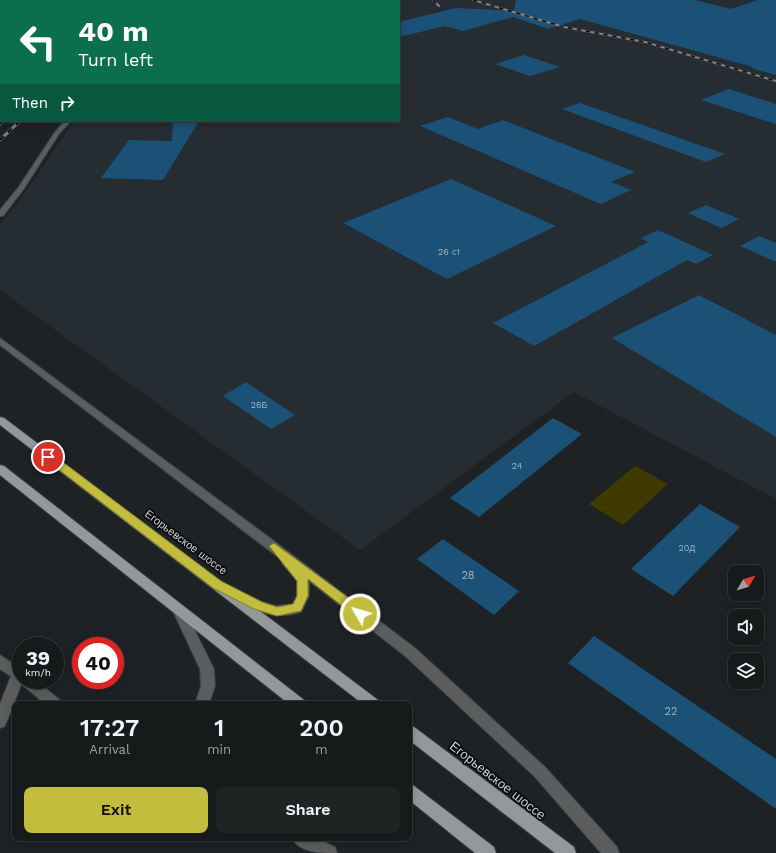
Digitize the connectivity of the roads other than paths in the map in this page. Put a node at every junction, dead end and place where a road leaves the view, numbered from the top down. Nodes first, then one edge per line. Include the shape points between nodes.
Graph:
1 (67, 122) edge
2 (0, 214) edge
3 (0, 341) edge
4 (0, 420) edge
5 (0, 468) edge
6 (274, 546) junction
7 (217, 584) junction
8 (178, 609) junction
9 (0, 661) edge
10 (12, 670) edge
11 (15, 689) edge
12 (36, 689) edge
13 (51, 701) edge
14 (203, 701) edge
15 (294, 701) edge
16 (369, 701) edge
17 (0, 722) edge
18 (412, 734) edge
19 (412, 793) edge
20 (306, 841) edge
21 (329, 853) edge
22 (488, 853) edge
23 (568, 853) edge
24 (611, 853) edge

1 - 2 street via 57,133 21,189
3 - 6 street
4 - 7 main road, Егорьевское шоссе
5 - 8 main road
6 - 7 street via 303,580 303,596 297,608 277,612 258,606
6 - 24 street via 410,652 540,772
7 - 16 main road, Егорьевское шоссе
8 - 14 street via 207,669 208,686
8 - 15 main road
9 - 10 street
11 - 17 street
12 - 13 street
18 - 23 main road, Егорьевское шоссе
19 - 22 main road
20 - 21 street

